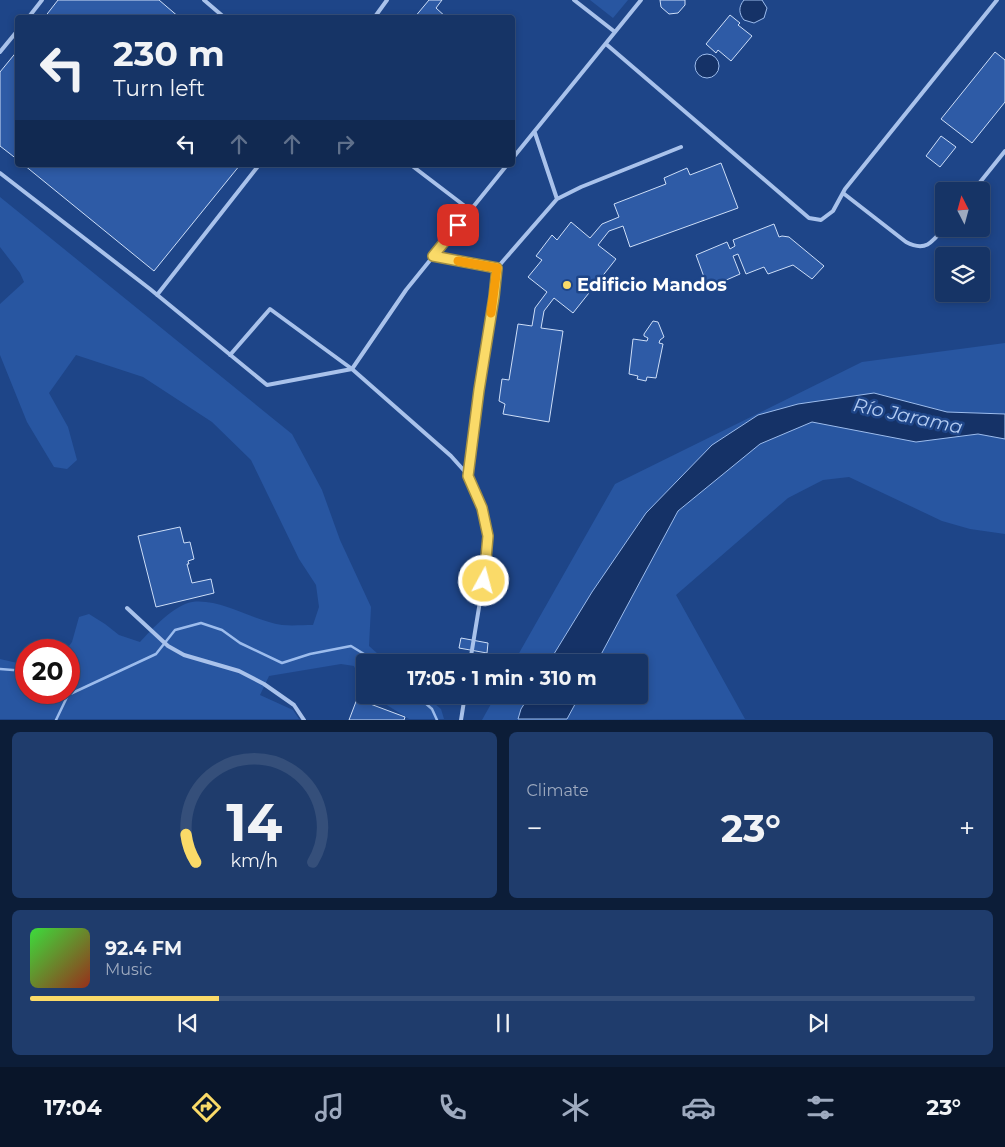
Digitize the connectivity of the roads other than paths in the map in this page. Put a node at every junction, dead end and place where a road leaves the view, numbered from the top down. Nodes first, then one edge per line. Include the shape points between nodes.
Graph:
1 (42, 0) edge
2 (204, 0) edge
3 (387, 0) edge
4 (574, 0) edge
5 (641, 0) edge
6 (997, 0) edge
7 (30, 15) edge
8 (222, 15) edge
9 (376, 15) edge
10 (615, 32) junction
11 (15, 34) edge
12 (606, 44) junction
13 (0, 52) edge
14 (535, 132) junction
15 (681, 148) dead end
16 (1005, 151) edge
17 (515, 155) edge
18 (257, 167) edge
19 (414, 167) edge
20 (506, 167) edge
21 (0, 173) edge
22 (980, 182) edge
23 (843, 193) junction
24 (558, 199) junction
25 (470, 210) junction
26 (935, 238) edge
27 (433, 256) junction
28 (497, 268) junction
29 (157, 295) junction
30 (230, 355) junction
31 (352, 368) junction
32 (468, 476) junction
33 (127, 608) dead end
34 (471, 654) edge
35 (464, 704) edge
36 (304, 720) edge
37 (461, 720) edge

1 - 7 lane
2 - 8 lane
3 - 9 lane
4 - 10 lane
5 - 10 lane
6 - 23 lane
10 - 12 lane
11 - 13 lane
12 - 14 lane
12 - 23 lane via 809,218 821,220 834,211
14 - 17 lane
14 - 24 lane
15 - 24 lane
16 - 22 lane
18 - 29 lane
19 - 25 lane
20 - 25 lane
21 - 29 lane
23 - 26 lane via 913,246 924,247
24 - 28 lane
25 - 27 lane
27 - 28 lane
27 - 31 lane
28 - 32 lane
29 - 30 lane
30 - 31 lane via 267,385
30 - 31 lane via 270,309
31 - 32 lane via 451,456
32 - 34 lane via 482,508 488,536
33 - 36 lane via 168,646 184,655 239,671 264,684 294,705
35 - 37 lane

